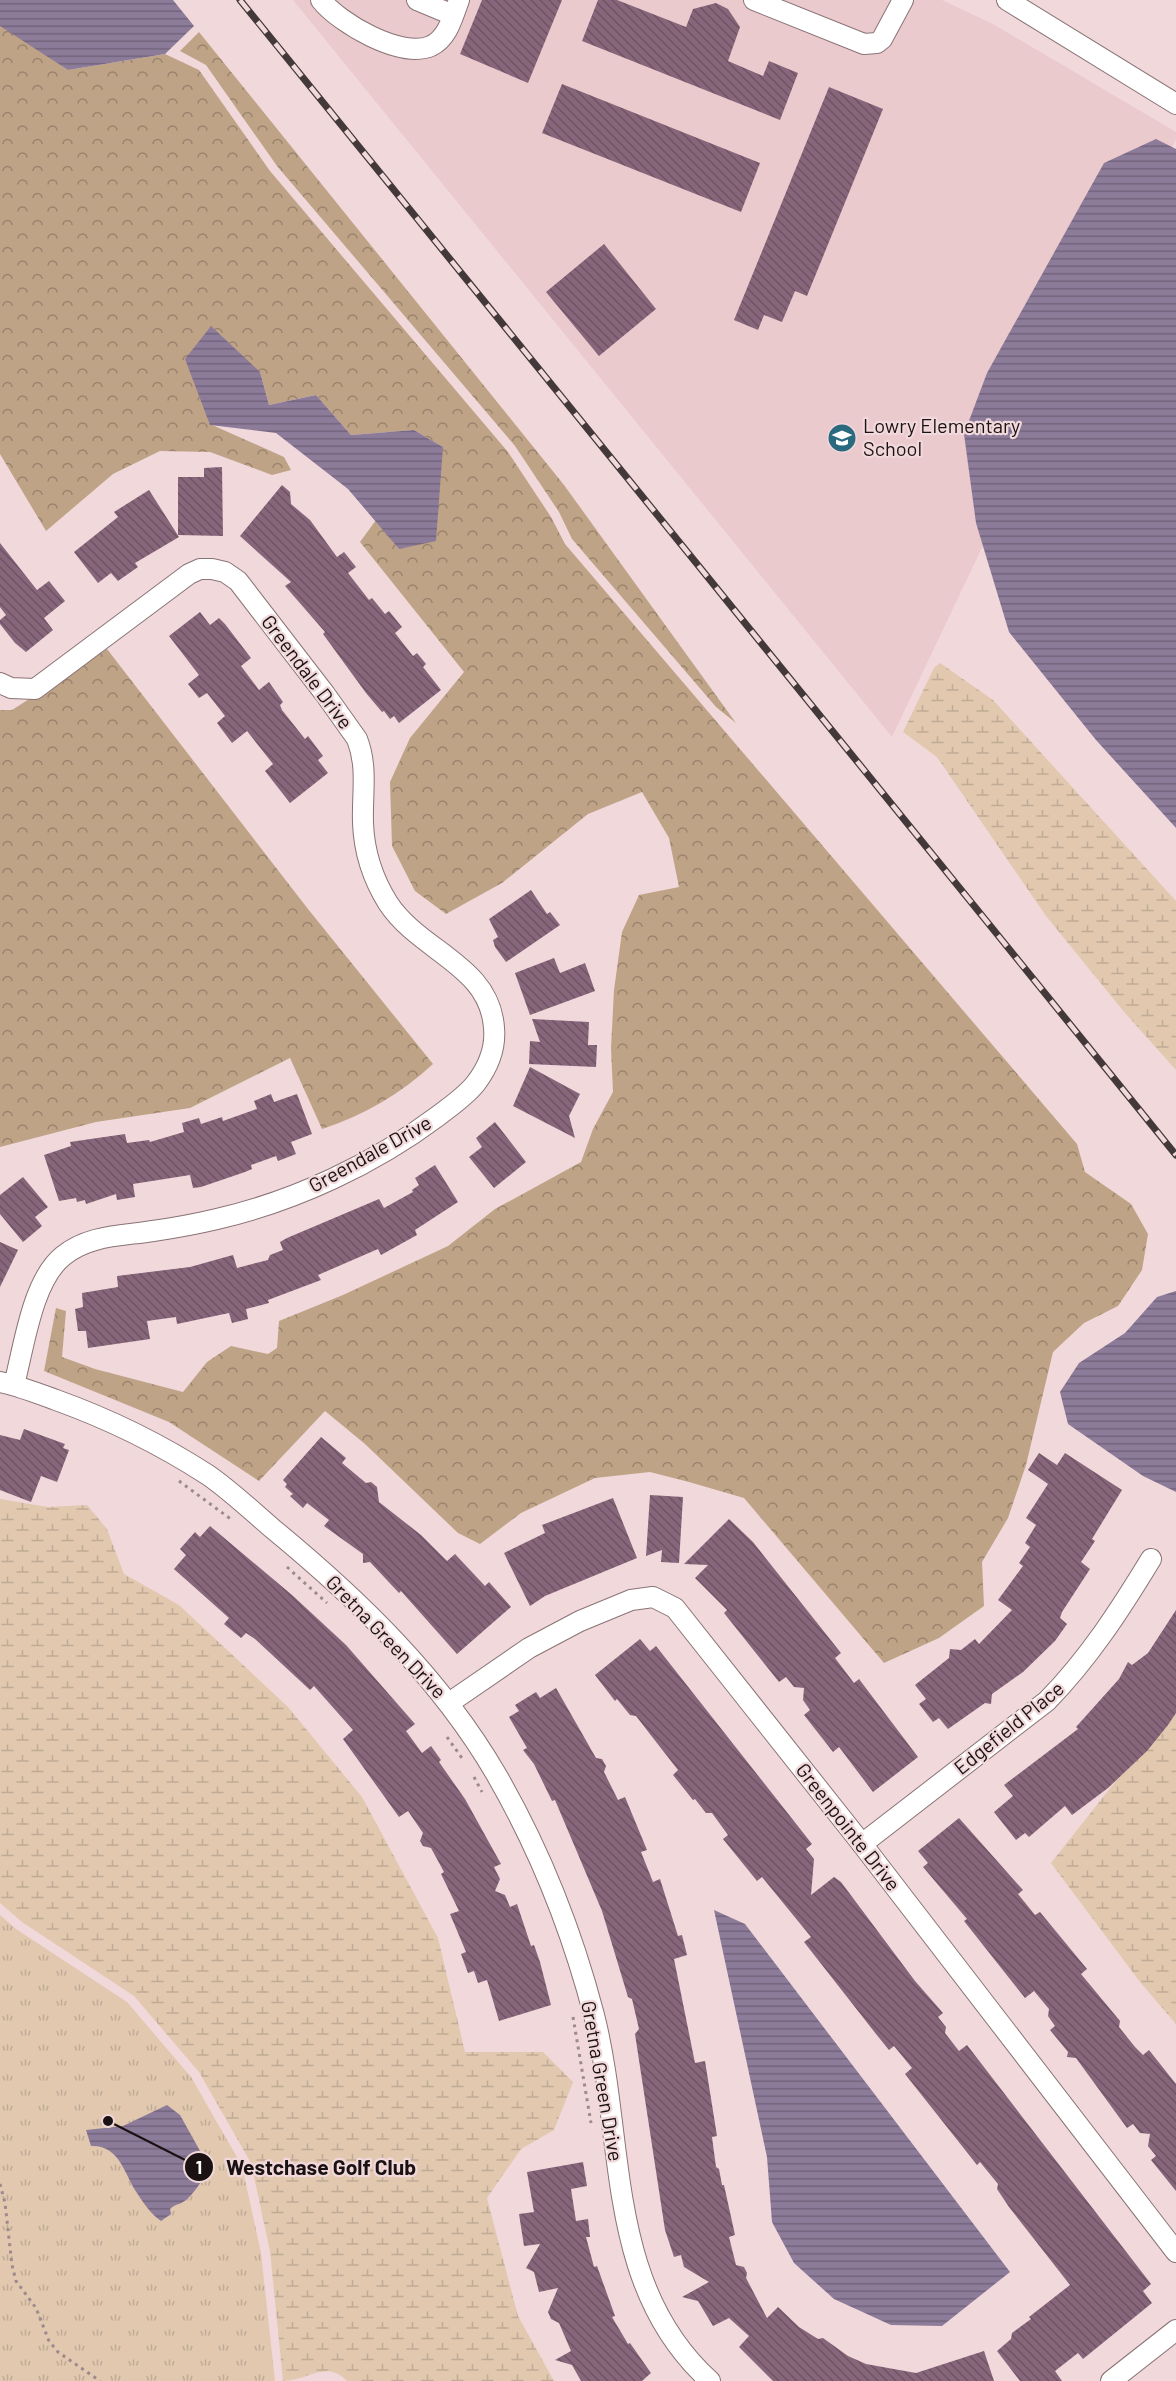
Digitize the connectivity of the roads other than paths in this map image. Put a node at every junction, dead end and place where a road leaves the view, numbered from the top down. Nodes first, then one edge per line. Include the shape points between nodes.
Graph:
1 (321, 0) edge
2 (417, 0) edge
3 (754, 0) edge
4 (903, 0) edge
5 (1007, 0) edge
6 (456, 8) edge
7 (1176, 104) edge
8 (0, 683) edge
9 (7, 1383) edge
10 (1151, 1559) dead end
11 (449, 1703) junction
12 (862, 1844) junction
13 (1176, 2252) edge
14 (1176, 2330) edge
15 (710, 2381) edge
16 (1111, 2381) edge

1 - 6 street via 348,25 412,49 430,46 441,38
2 - 6 street
3 - 4 street via 864,44 882,39
5 - 7 street
8 - 9 street, Greendale Drive via 11,688 34,689 189,574 206,569 225,572 238,581 357,739 364,757 366,848 373,875 387,901 415,935 477,982 490,1003 494,1027 494,1046 475,1085 419,1130 342,1173 242,1212 98,1239 61,1257 41,1285
9 - 11 street, Gretna Green Drive via 80,1408 149,1439 210,1477 317,1565 410,1657
10 - 12 street, Edgefield Place via 1115,1617 1073,1674 1047,1701
11 - 12 street, Greenpointe Drive via 529,1648 630,1600 653,1597 675,1608
11 - 15 street, Gretna Green Drive via 495,1771 544,1867 595,2019 620,2189 636,2263 662,2321
12 - 13 street, Greenpointe Drive
14 - 16 street

